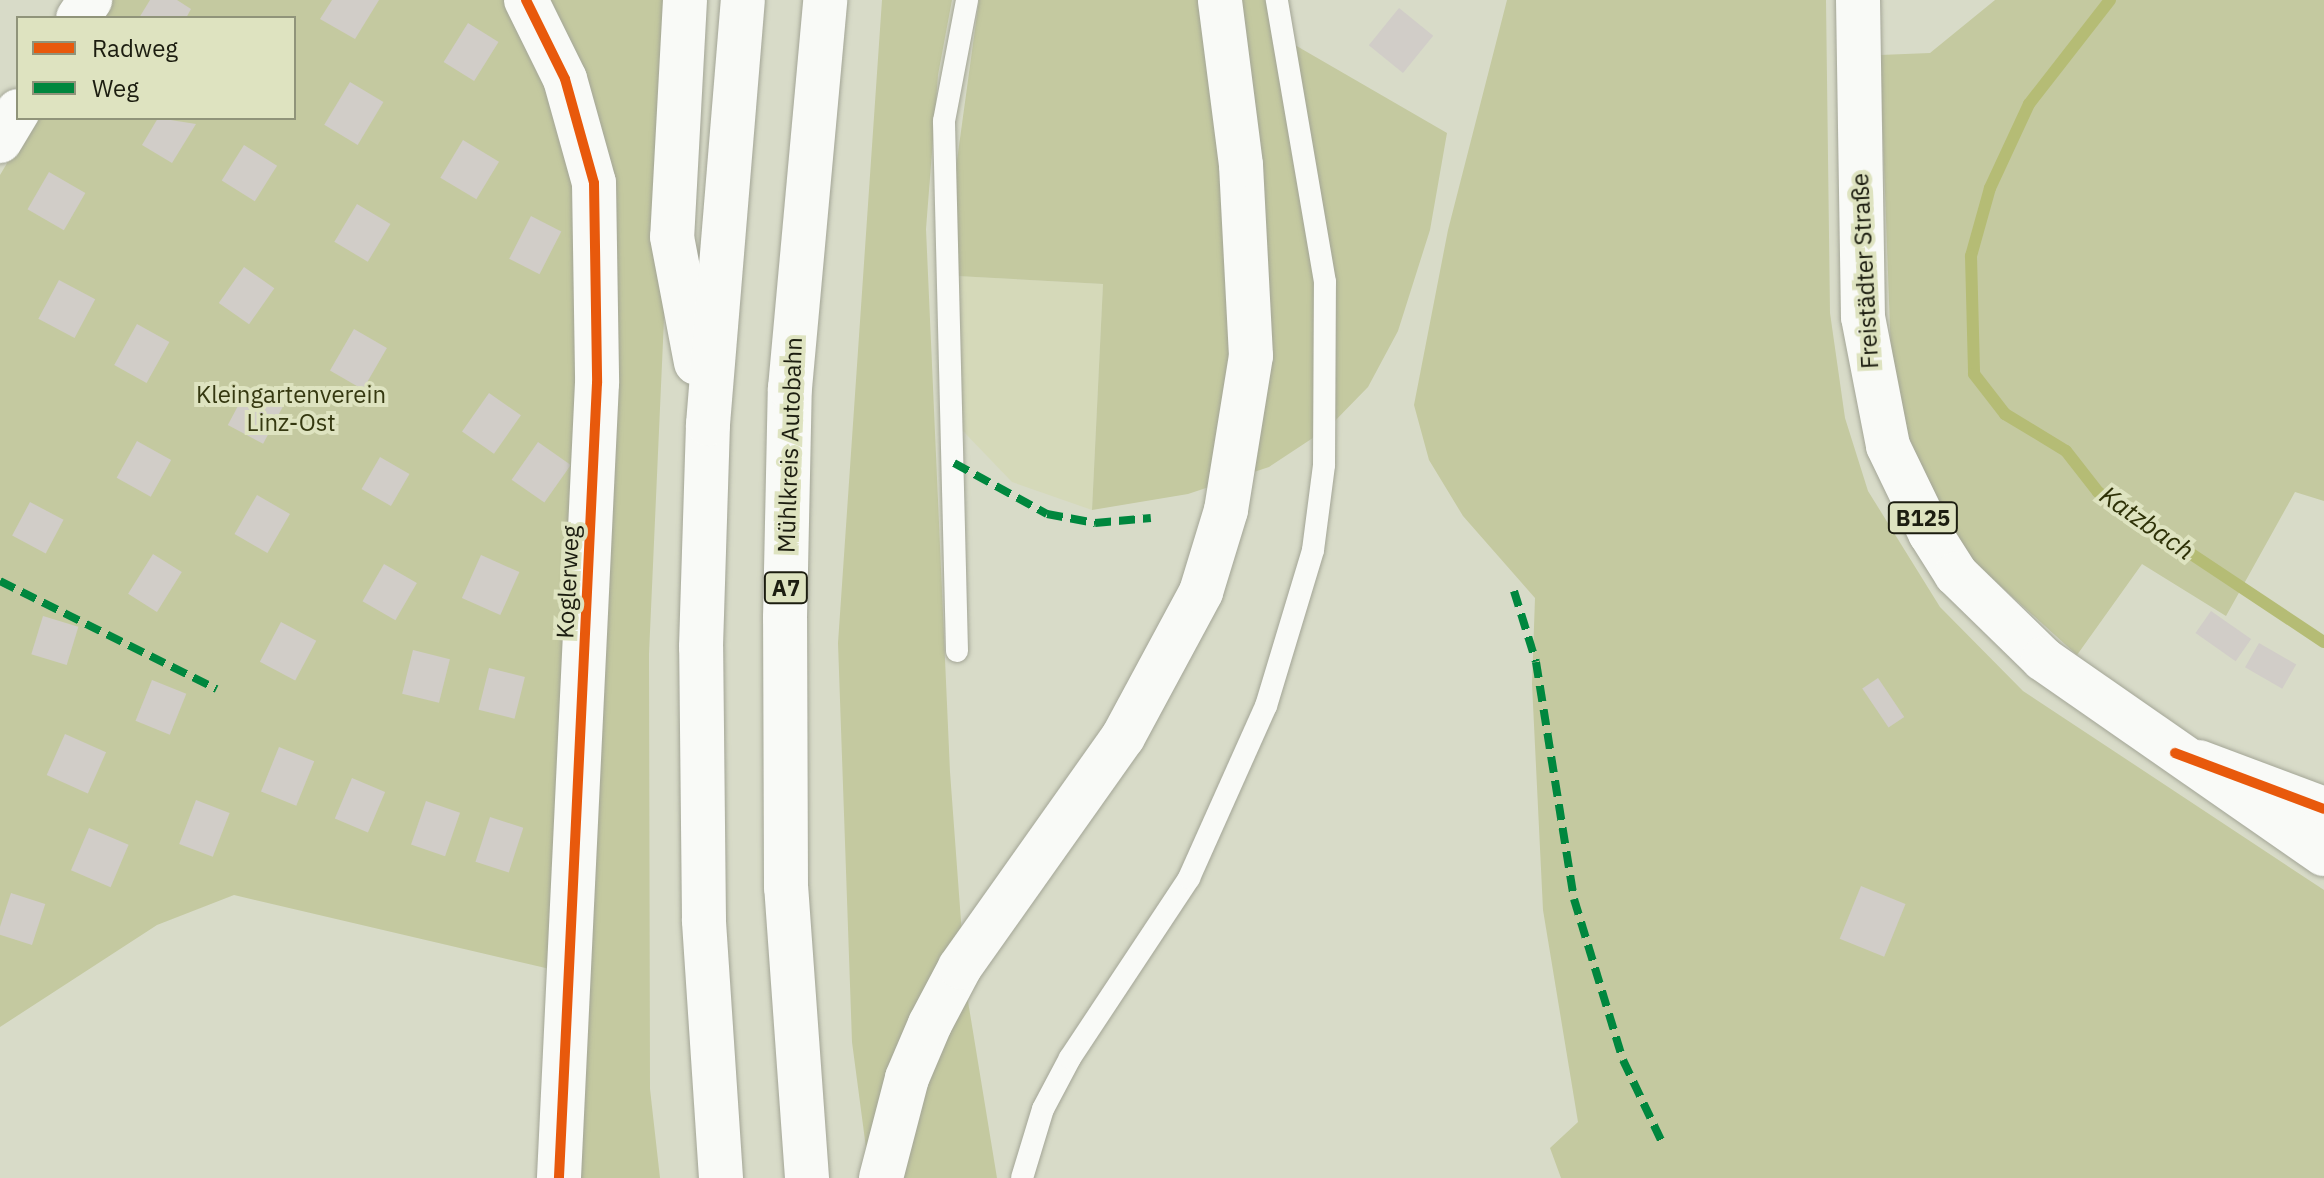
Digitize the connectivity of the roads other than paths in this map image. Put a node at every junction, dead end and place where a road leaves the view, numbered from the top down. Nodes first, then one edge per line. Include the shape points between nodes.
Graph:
1 (526, 0) edge
2 (685, 0) edge
3 (743, 0) edge
4 (825, 0) edge
5 (967, 0) edge
6 (1220, 0) edge
7 (1277, 0) edge
8 (1858, 0) edge
9 (16, 114) edge
10 (0, 141) edge
11 (708, 424) junction
12 (957, 651) dead end
13 (2175, 753) junction
14 (2324, 809) edge
15 (2324, 854) edge
16 (559, 1178) edge
17 (721, 1178) edge
18 (807, 1178) edge
19 (881, 1178) edge
20 (1022, 1178) edge

1 - 16 main road, Koglerweg via 565,79 594,183 597,383
2 - 11 main road via 672,237
3 - 11 main road
4 - 18 main road, Mühlkreis Autobahn / A7 via 793,344 785,618 786,888
5 - 12 lane via 944,121
6 - 19 main road via 1241,165 1251,356 1226,510 1201,592 1123,737 991,921 930,1024 907,1078
7 - 20 lane via 1325,282 1324,465 1313,550 1266,706 1189,878 1070,1058 1043,1109
8 - 13 main road, Freistädter Straße / B125 via 1863,317 1888,446 1930,533 1995,618
9 - 10 main road
11 - 17 main road via 704,920
13 - 14 main road, Freistädter Straße
13 - 15 main road, Freistädter Straße / B125

